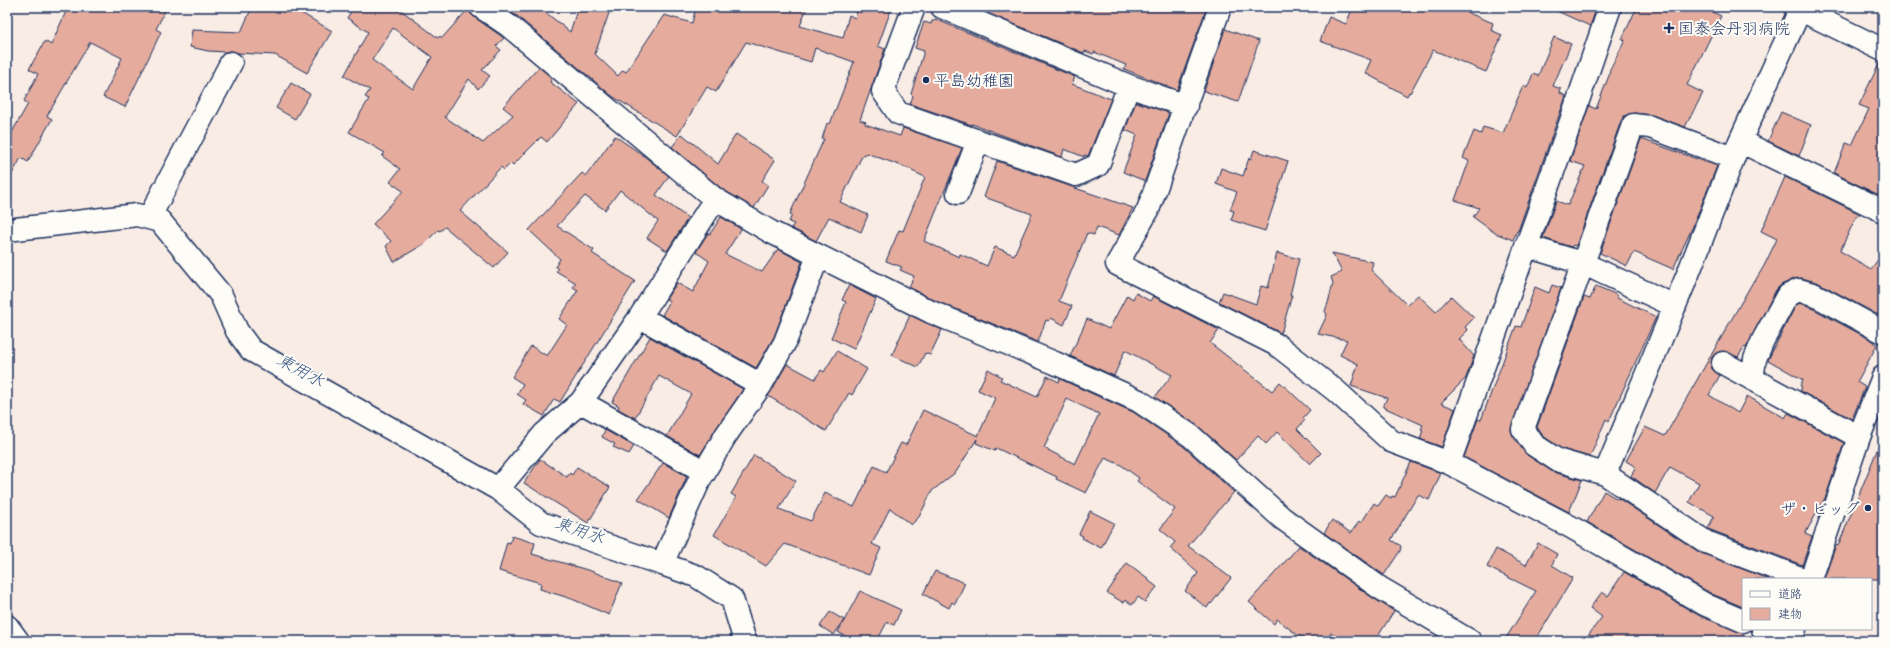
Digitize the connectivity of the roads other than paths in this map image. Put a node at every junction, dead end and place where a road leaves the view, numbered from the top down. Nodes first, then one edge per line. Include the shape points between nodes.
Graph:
1 (481, 7) edge
2 (914, 7) edge
3 (942, 7) edge
4 (1220, 7) edge
5 (1610, 7) edge
6 (1798, 8) edge
7 (1883, 50) edge
8 (231, 63) dead end
9 (1129, 86) junction
10 (1186, 106) junction
11 (978, 140) junction
12 (1736, 150) junction
13 (958, 192) dead end
14 (715, 199) junction
15 (1883, 211) edge
16 (149, 218) junction
17 (7, 230) edge
18 (1526, 246) junction
19 (818, 256) junction
20 (1582, 263) junction
21 (1675, 306) junction
22 (640, 317) junction
23 (1883, 332) edge
24 (1723, 363) dead end
25 (1883, 377) edge
26 (1752, 379) junction
27 (761, 385) junction
28 (581, 402) junction
29 (1859, 438) junction
30 (1449, 464) junction
31 (705, 472) junction
32 (1605, 474) junction
33 (498, 489) junction
34 (662, 564) junction
35 (1800, 578) edge
36 (1811, 578) edge
37 (1742, 621) edge
38 (7, 626) edge
39 (1766, 630) edge
40 (1795, 630) edge
41 (18, 641) edge
42 (745, 641) edge
43 (1470, 641) edge

1 - 14 street via 509,26
2 - 11 street via 883,91 898,113
3 - 9 street
4 - 10 street
5 - 18 street
6 - 7 street
6 - 12 street
8 - 16 street
9 - 10 street
9 - 11 street via 1098,165 1076,175
10 - 30 street via 1148,210 1117,264 1277,345 1336,391 1391,441
11 - 13 street
12 - 15 street
12 - 20 street via 1650,127 1633,125
12 - 21 street
14 - 19 street
14 - 22 street
16 - 17 street via 137,215
16 - 33 street via 160,221 221,295 237,331 252,350
18 - 20 street
18 - 30 street
19 - 27 street via 785,342
19 - 43 street via 930,312 1055,363 1139,401 1191,436 1282,518 1380,588
20 - 21 street
20 - 32 street via 1523,429 1534,444 1557,460
21 - 32 street
22 - 27 street
22 - 28 street
23 - 26 street via 1813,294 1799,290 1786,296 1755,359
24 - 26 street
25 - 29 street
26 - 29 street
27 - 31 street via 726,435
28 - 31 street
28 - 33 street via 544,434
29 - 36 street
30 - 37 street via 1572,527 1706,606
31 - 34 street
32 - 35 street via 1706,542
33 - 34 street via 541,523
34 - 42 street via 696,576 732,599
38 - 41 street
39 - 40 street via 1791,640

